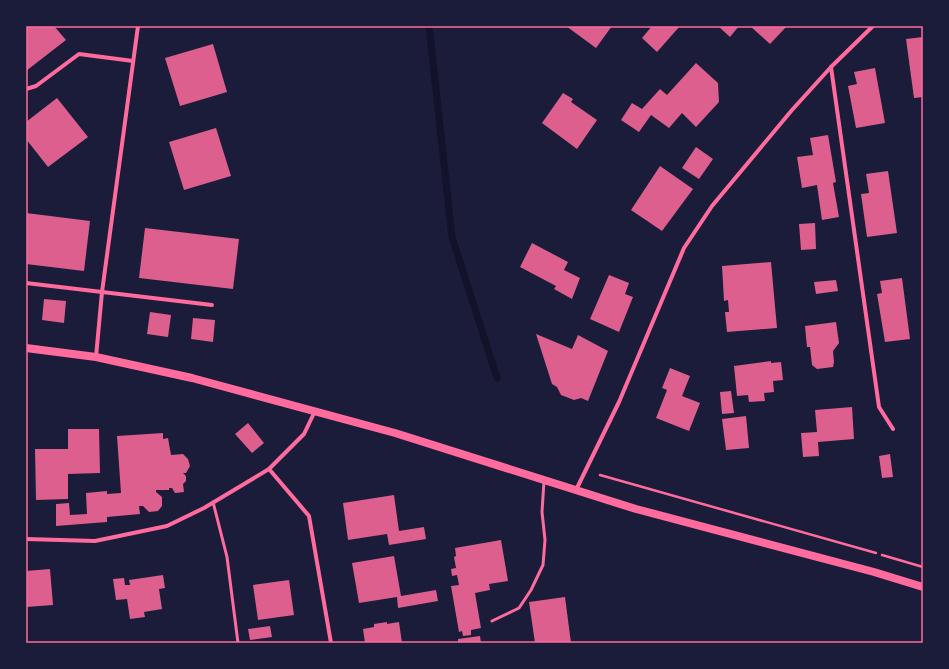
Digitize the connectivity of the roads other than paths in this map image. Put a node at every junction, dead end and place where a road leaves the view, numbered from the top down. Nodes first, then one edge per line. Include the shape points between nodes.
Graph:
1 (138, 26) edge
2 (873, 26) edge
3 (133, 61) junction
4 (831, 67) junction
5 (26, 89) edge
6 (26, 283) edge
7 (102, 292) junction
8 (212, 305) dead end
9 (26, 348) edge
10 (96, 357) junction
11 (315, 411) junction
12 (893, 429) dead end
13 (269, 469) junction
14 (544, 481) junction
15 (576, 490) junction
16 (213, 502) junction
17 (26, 539) edge
18 (923, 587) edge
19 (492, 621) dead end
20 (238, 643) edge
21 (331, 643) edge

1 - 3 street
2 - 4 street
3 - 5 street via 79,54 36,86
3 - 7 street
4 - 12 street via 879,407
4 - 15 street via 712,206 684,248 619,402
6 - 7 street
7 - 8 street
7 - 10 street
9 - 10 main road
10 - 11 main road via 192,378
11 - 13 street via 304,434
11 - 14 main road via 395,433
13 - 16 street
13 - 21 street via 309,516
14 - 15 main road
14 - 19 lane via 543,565 519,608
15 - 18 main road via 636,509
16 - 17 street via 167,526 104,540
16 - 20 lane via 227,557

